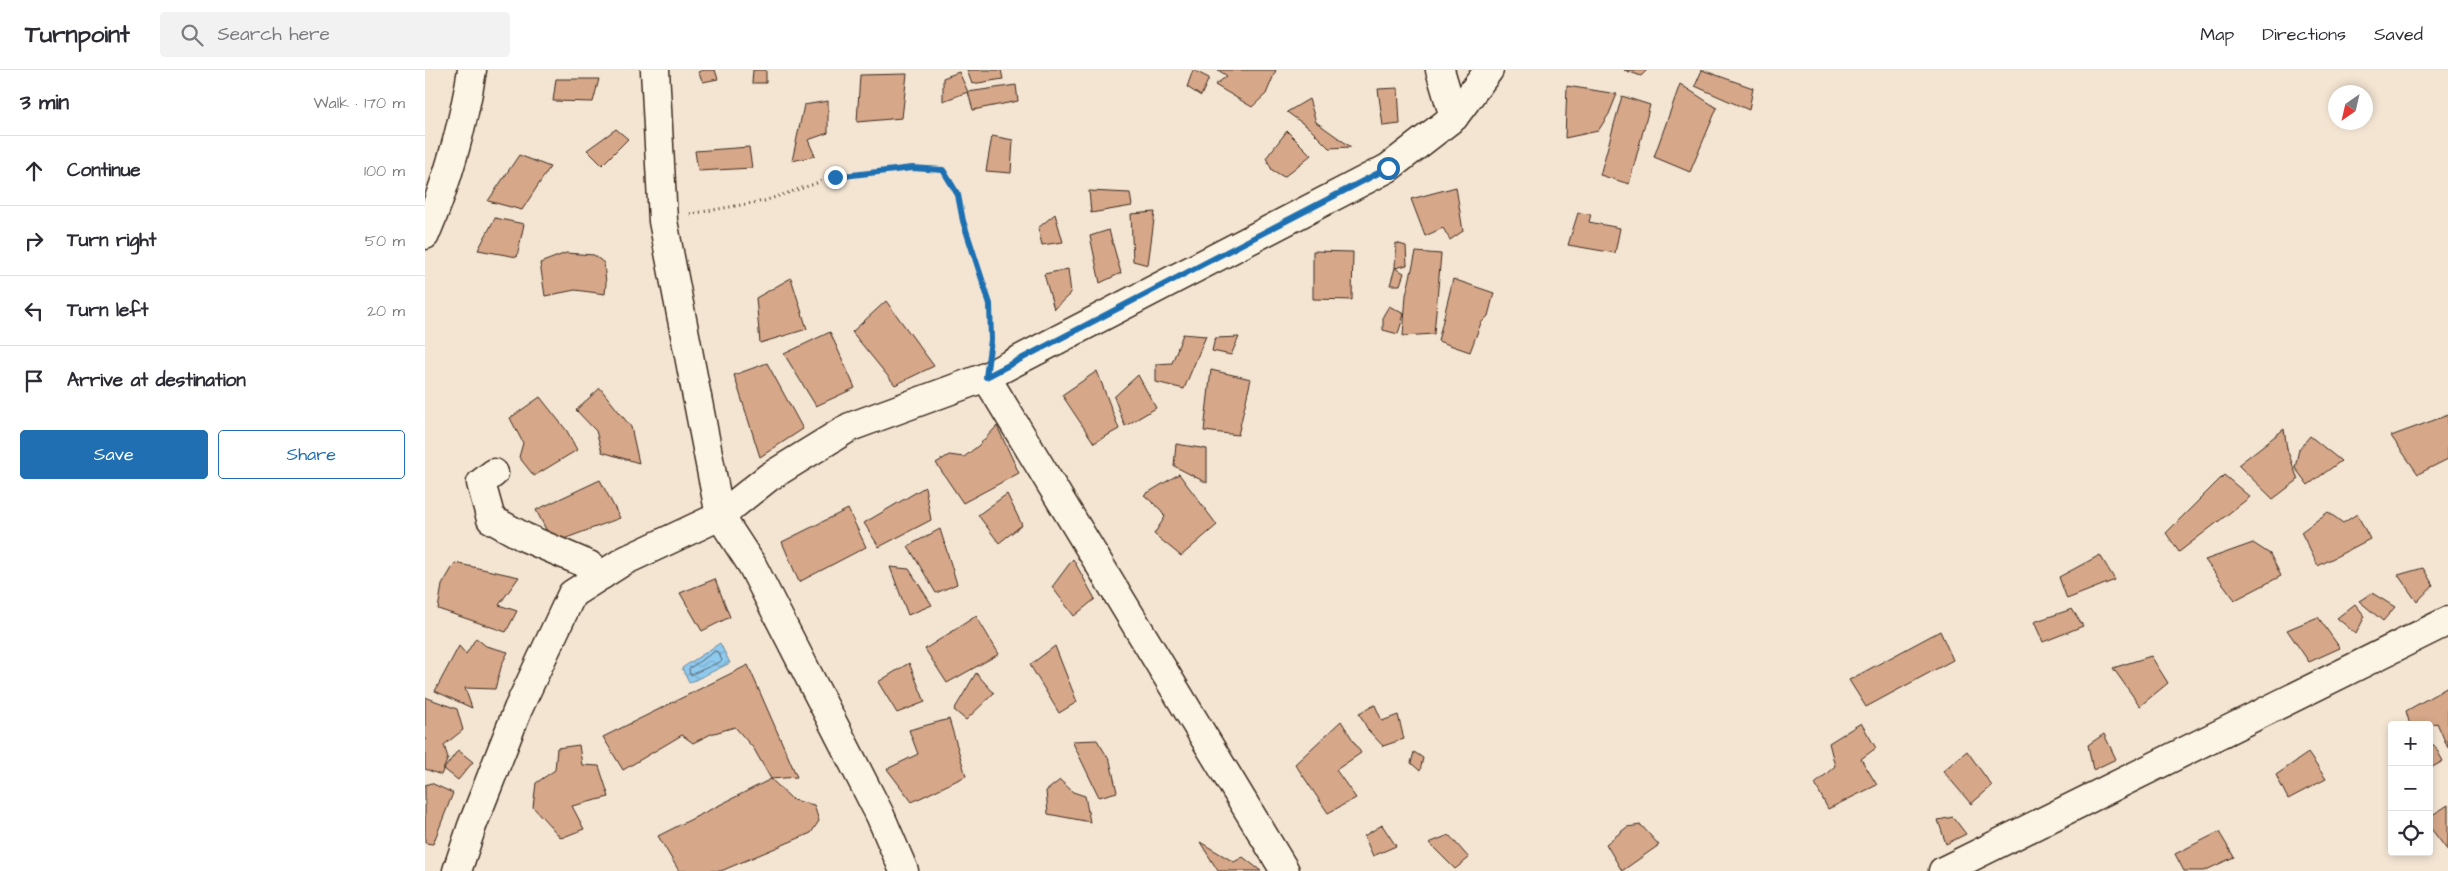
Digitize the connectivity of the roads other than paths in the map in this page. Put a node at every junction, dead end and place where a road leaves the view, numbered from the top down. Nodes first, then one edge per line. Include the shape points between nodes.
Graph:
1 (472, 70) edge
2 (655, 70) edge
3 (1440, 70) edge
4 (1489, 70) edge
5 (1453, 117) junction
6 (432, 202) edge
7 (425, 235) edge
8 (986, 377) junction
9 (494, 473) dead end
10 (720, 516) junction
11 (602, 575) junction
12 (2448, 621) edge
13 (457, 871) edge
14 (904, 871) edge
15 (1285, 871) edge
16 (1943, 871) edge

1 - 6 street via 469,91
2 - 10 street via 664,228
3 - 5 street
4 - 5 street
5 - 8 street via 1388,168
6 - 7 street
8 - 10 street via 850,427 769,477
8 - 15 street
9 - 11 street via 481,483 491,519 524,538 589,565
10 - 11 street via 624,561
10 - 14 street via 756,574 880,815
11 - 13 street via 572,594 518,709
12 - 16 street

